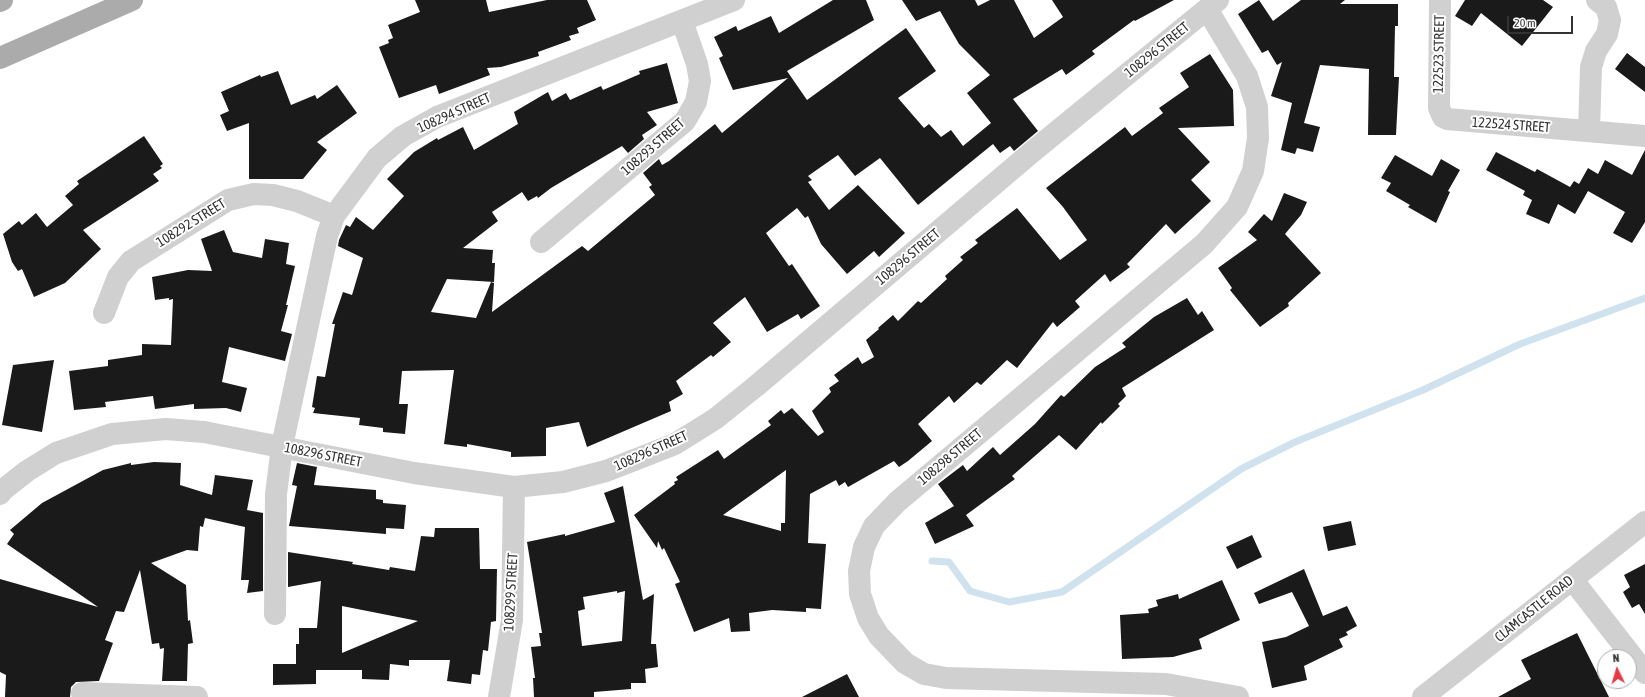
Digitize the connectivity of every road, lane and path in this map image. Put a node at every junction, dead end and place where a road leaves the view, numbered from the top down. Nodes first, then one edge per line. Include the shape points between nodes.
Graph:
1 (132, 0) edge
2 (734, 0) edge
3 (1440, 0) edge
4 (1597, 0) edge
5 (1213, 5) edge
6 (682, 21) junction
7 (0, 58) edge
8 (1439, 108) joint
9 (1589, 131) junction
10 (1645, 136) edge
11 (334, 216) junction
12 (541, 242) dead end
13 (104, 313) dead end
14 (282, 446) junction
15 (514, 487) junction
16 (1, 489) edge
17 (1645, 522) edge
18 (1572, 579) junction
19 (275, 614) dead end
20 (1645, 673) edge
21 (82, 693) dead end
22 (197, 697) edge
23 (499, 697) edge
24 (1238, 697) edge
25 (1423, 697) edge

1 - 7 main road
2 - 6 street, 108294 STREET
3 - 8 street, 122523 STREET
4 - 9 street via 1606,7 1610,20 1607,34 1596,51 1591,67
5 - 15 street, 108296 STREET via 1026,157 715,419 675,444 606,471 563,482
5 - 24 street, 108298 STREET via 1247,76 1257,107 1258,138 1253,171 1237,207 1204,244 897,502 874,526 864,547 859,578 860,594 868,618 878,636 905,663 924,674 946,678 1166,684
6 - 11 street, 108294 STREET via 437,117 403,136 377,158
6 - 12 street, 108293 STREET via 697,64 700,81 696,102 685,121
8 - 9 street, 122524 STREET via 1443,117 1451,121
9 - 10 street, 122524 STREET
11 - 13 street, 108292 STREET via 297,201 273,195 254,194 228,200 131,261 118,277
11 - 14 street, 108294 STREET via 327,236
14 - 15 street, 108296 STREET via 414,473
14 - 16 street, 108296 STREET via 204,432 166,429 112,434 56,453
14 - 19 street, 108294 STREET via 276,494
15 - 23 street, 108299 STREET via 512,620
17 - 18 street, CLAMCASTLE ROAD
18 - 20 street
18 - 25 street, CLAMCASTLE ROAD
21 - 22 street

